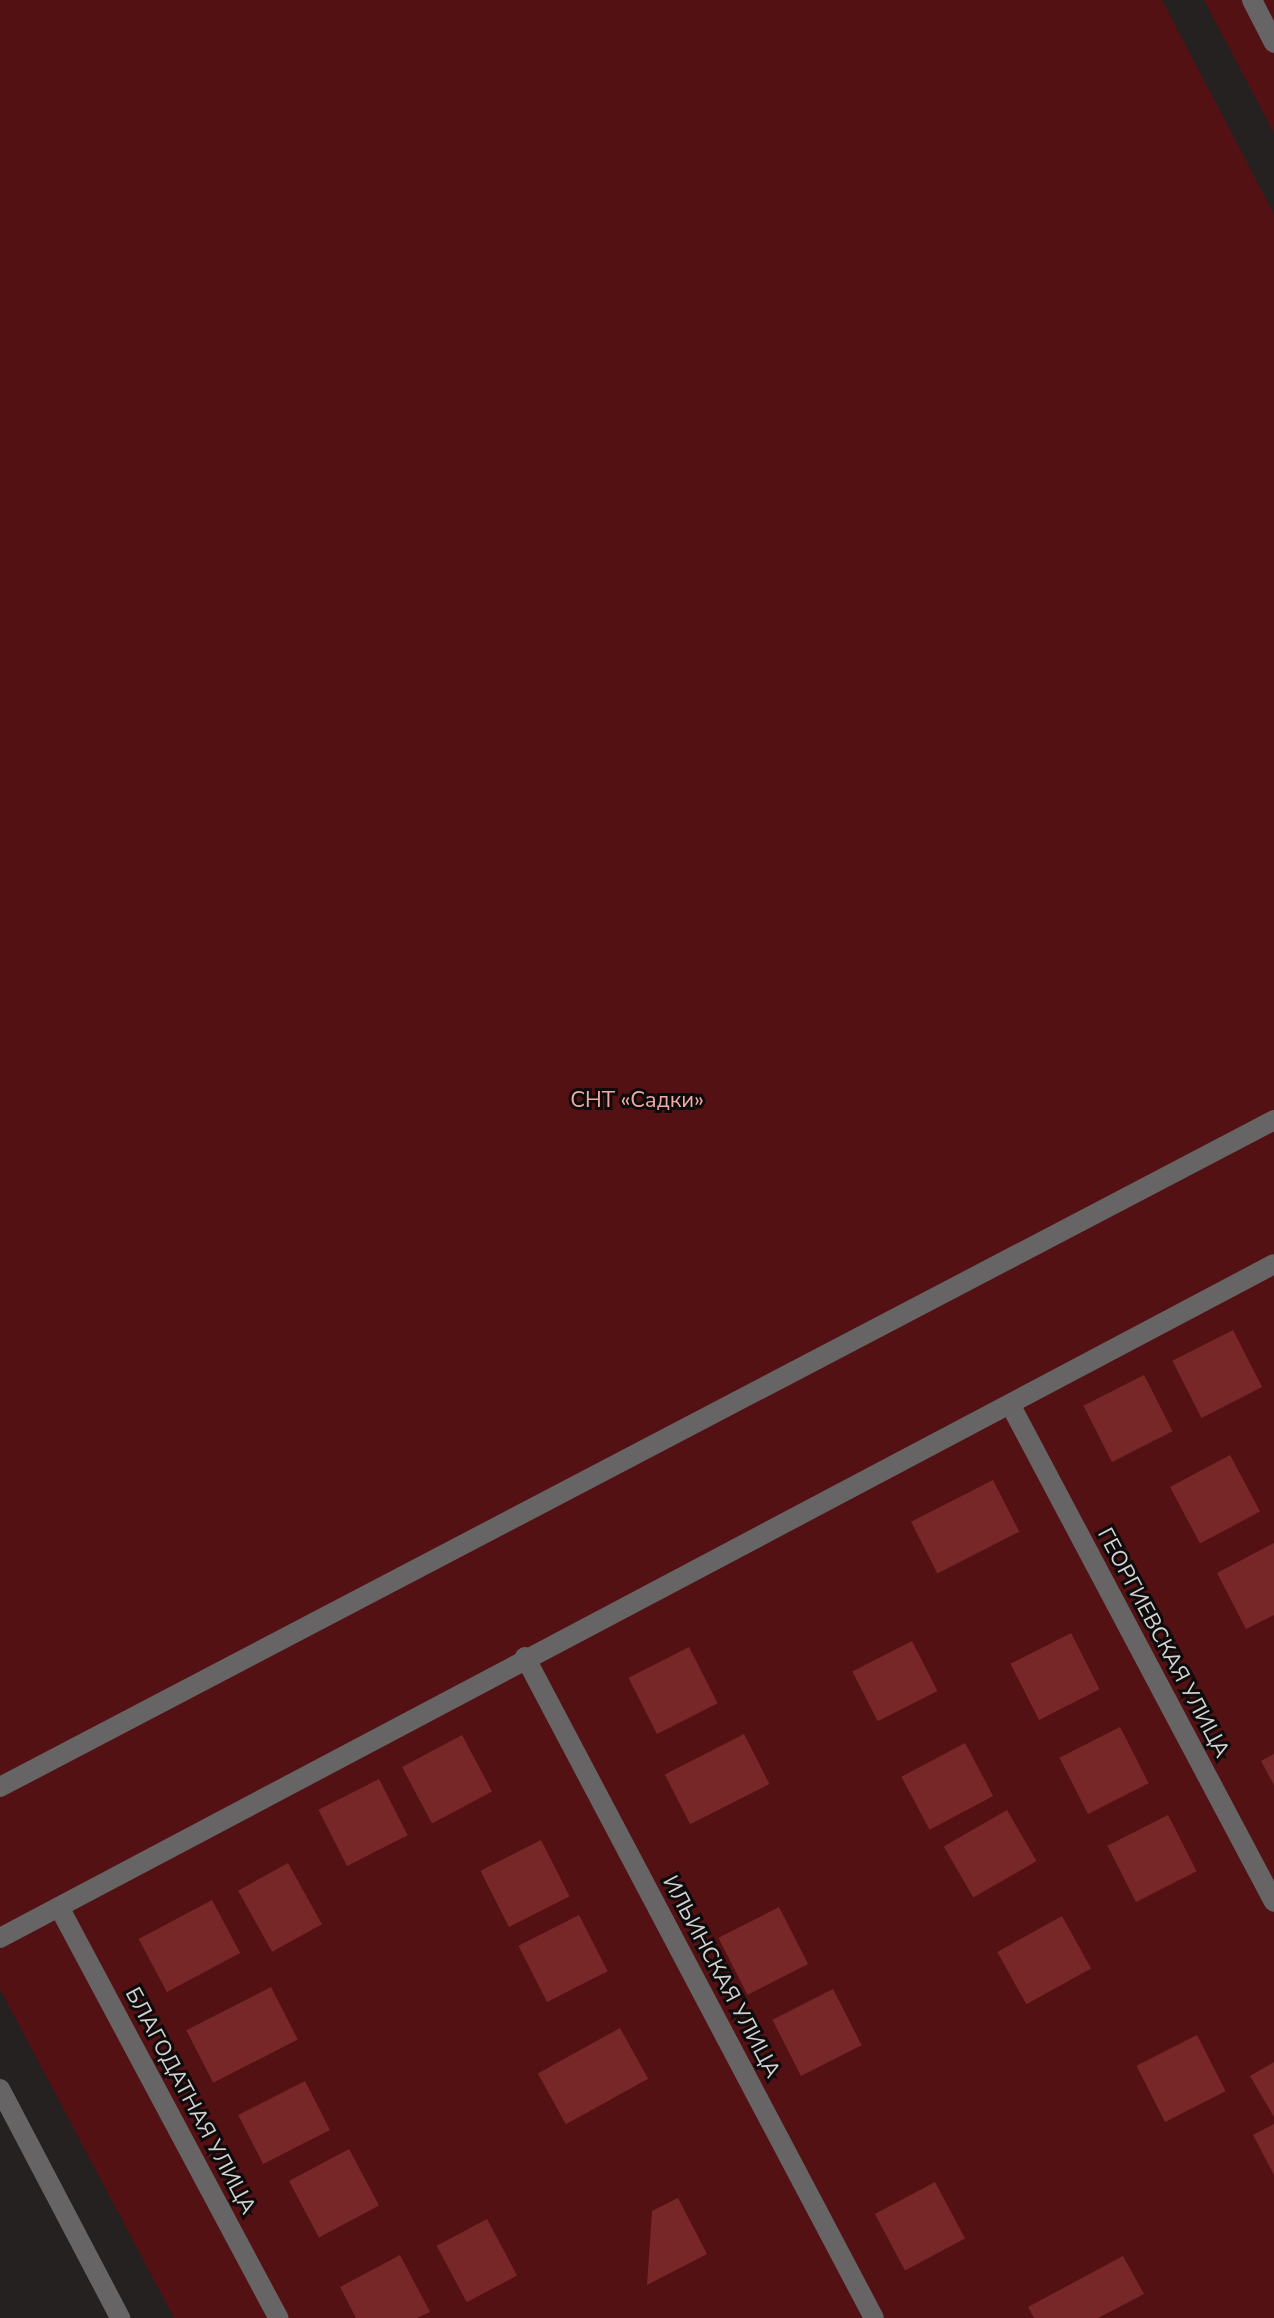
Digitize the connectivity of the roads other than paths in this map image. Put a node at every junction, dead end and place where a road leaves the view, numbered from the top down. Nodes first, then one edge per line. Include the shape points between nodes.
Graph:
1 (1252, 0) edge
2 (1274, 43) edge
3 (1274, 1120) edge
4 (1274, 1264) edge
5 (1011, 1406) junction
6 (525, 1657) junction
7 (0, 1787) edge
8 (1274, 1902) edge
9 (59, 1907) junction
10 (0, 1938) edge
11 (0, 2089) edge
12 (120, 2318) edge
13 (278, 2318) edge
14 (874, 2318) edge

1 - 2 street
3 - 7 street
4 - 5 street
5 - 6 street
5 - 8 street, ГЕОРГИЕВСКАЯ УЛИЦА
6 - 9 street
6 - 14 street, ИЛЬИНСКАЯ УЛИЦА
9 - 10 street
9 - 13 street, БЛАГОДАТНАЯ УЛИЦА
11 - 12 street

